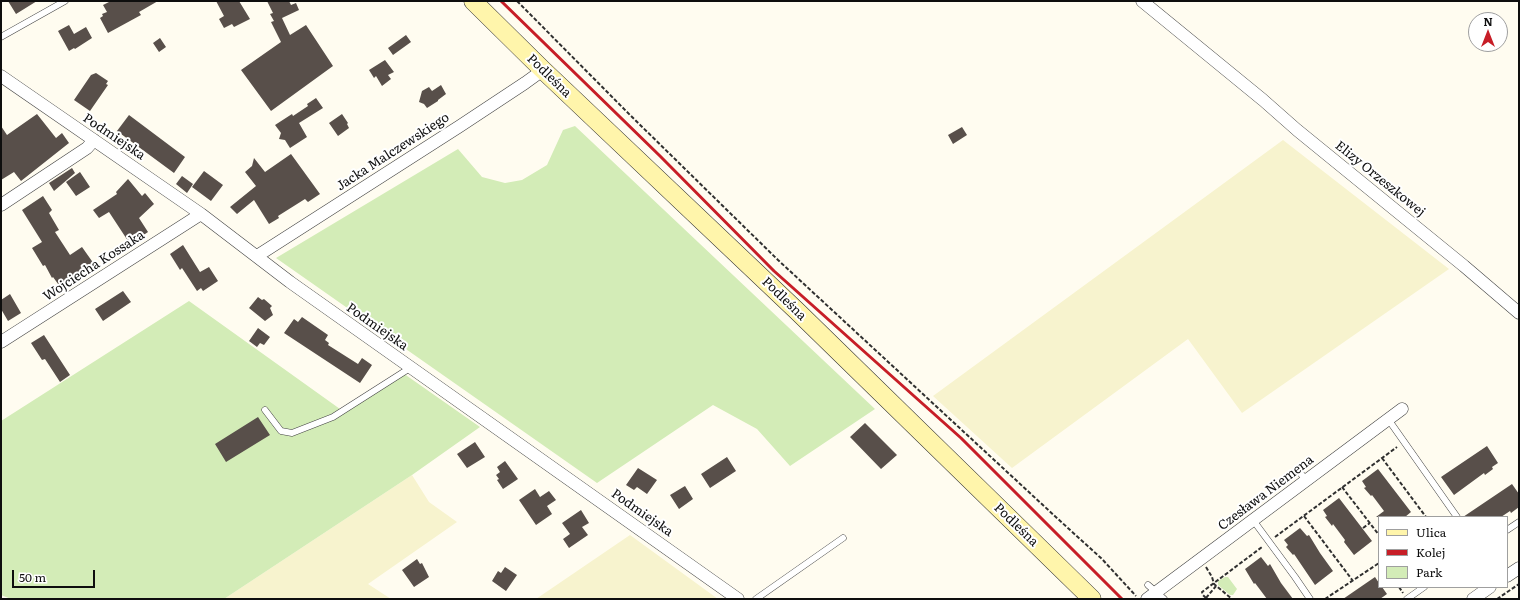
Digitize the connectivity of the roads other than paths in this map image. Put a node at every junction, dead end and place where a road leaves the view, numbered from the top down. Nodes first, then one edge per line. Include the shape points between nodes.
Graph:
1 (65, 1) edge
2 (473, 1) edge
3 (1142, 1) edge
4 (1, 37) edge
5 (542, 70) junction
6 (1, 76) edge
7 (94, 140) junction
8 (1, 205) edge
9 (202, 214) junction
10 (256, 256) junction
11 (1519, 312) edge
12 (1, 342) edge
13 (410, 368) junction
14 (1402, 409) dead end
15 (265, 410) dead end
16 (1388, 419) junction
17 (1297, 469) dead end
18 (1306, 480) junction
19 (1456, 516) edge
20 (1253, 520) junction
21 (1519, 522) edge
22 (1508, 529) edge
23 (843, 538) dead end
24 (1519, 568) edge
25 (1508, 575) edge
26 (1423, 588) edge
27 (1489, 588) edge
28 (1154, 594) edge
29 (738, 599) edge
30 (756, 599) edge
31 (1092, 599) edge
32 (1310, 599) edge
33 (1407, 599) edge
34 (1473, 599) edge

1 - 4 lane
2 - 5 street, Podleśna
3 - 11 street, Elizy Orzeszkowej
5 - 10 street, Jacka Malczewskiego via 525,84
5 - 31 street, Podleśna via 807,321
6 - 7 street, Podmiejska
7 - 8 street via 87,148
7 - 9 street, Podmiejska
9 - 10 street, Podmiejska
9 - 12 street, Wojciecha Kossaka
10 - 13 street, Podmiejska
13 - 15 lane via 333,417 292,433 281,431
13 - 29 street, Podmiejska
14 - 16 street, Czesława Niemena
16 - 18 street, Czesława Niemena
16 - 19 lane
17 - 18 lane
18 - 20 street, Czesława Niemena
20 - 28 street, Czesława Niemena
20 - 32 lane
21 - 22 lane
23 - 30 lane
24 - 25 street
26 - 33 lane
27 - 34 street

